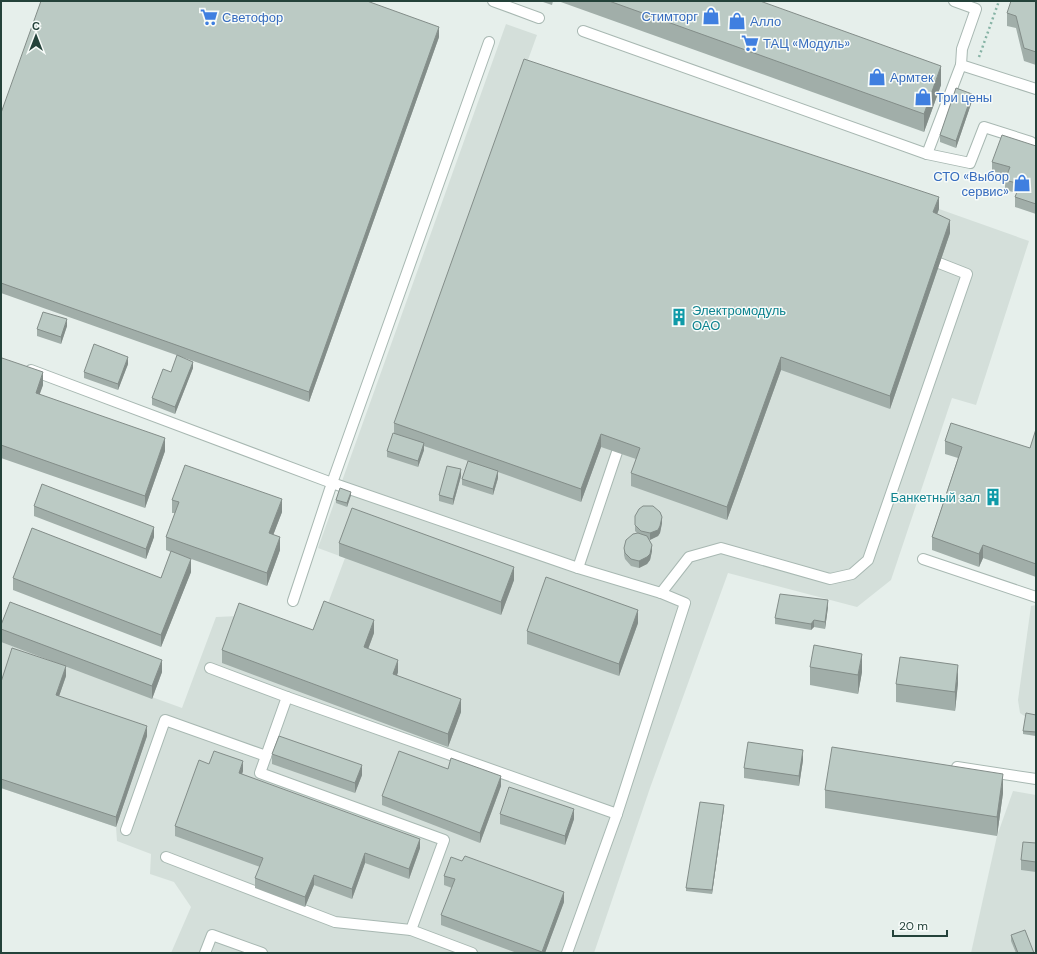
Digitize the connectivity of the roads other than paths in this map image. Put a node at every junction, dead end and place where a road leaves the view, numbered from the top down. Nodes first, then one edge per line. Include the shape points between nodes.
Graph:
1 (493, 1) edge
2 (954, 1) edge
3 (977, 5) edge
4 (539, 18) dead end
5 (583, 31) dead end
6 (489, 42) dead end
7 (961, 66) junction
8 (1036, 90) edge
9 (1031, 142) dead end
10 (927, 154) junction
11 (939, 263) edge
12 (23, 367) edge
13 (617, 452) edge
14 (332, 483) junction
15 (923, 560) dead end
16 (578, 568) junction
17 (660, 593) junction
18 (1036, 597) edge
19 (293, 601) dead end
20 (210, 668) dead end
21 (287, 697) junction
22 (266, 756) junction
23 (944, 765) edge
24 (1036, 779) edge
25 (617, 814) junction
26 (126, 830) dead end
27 (166, 857) dead end
28 (411, 930) junction
29 (204, 953) edge
30 (262, 953) edge
31 (472, 953) edge
32 (567, 953) edge

1 - 4 lane
2 - 3 lane
3 - 7 lane via 962,49
5 - 10 lane
6 - 14 lane
7 - 8 lane
7 - 10 lane
9 - 10 lane via 984,127 970,163
11 - 17 lane via 967,274 868,560 852,574 830,579 721,548 690,557
12 - 14 lane
13 - 16 lane
14 - 16 lane
14 - 19 lane
15 - 18 lane
16 - 17 lane
17 - 25 lane via 686,603
20 - 21 lane
21 - 22 lane
21 - 25 lane
22 - 26 lane via 165,720
22 - 28 lane via 260,773 444,840
23 - 24 lane
25 - 32 lane
27 - 28 lane via 335,922
28 - 31 lane
29 - 30 lane via 212,934

